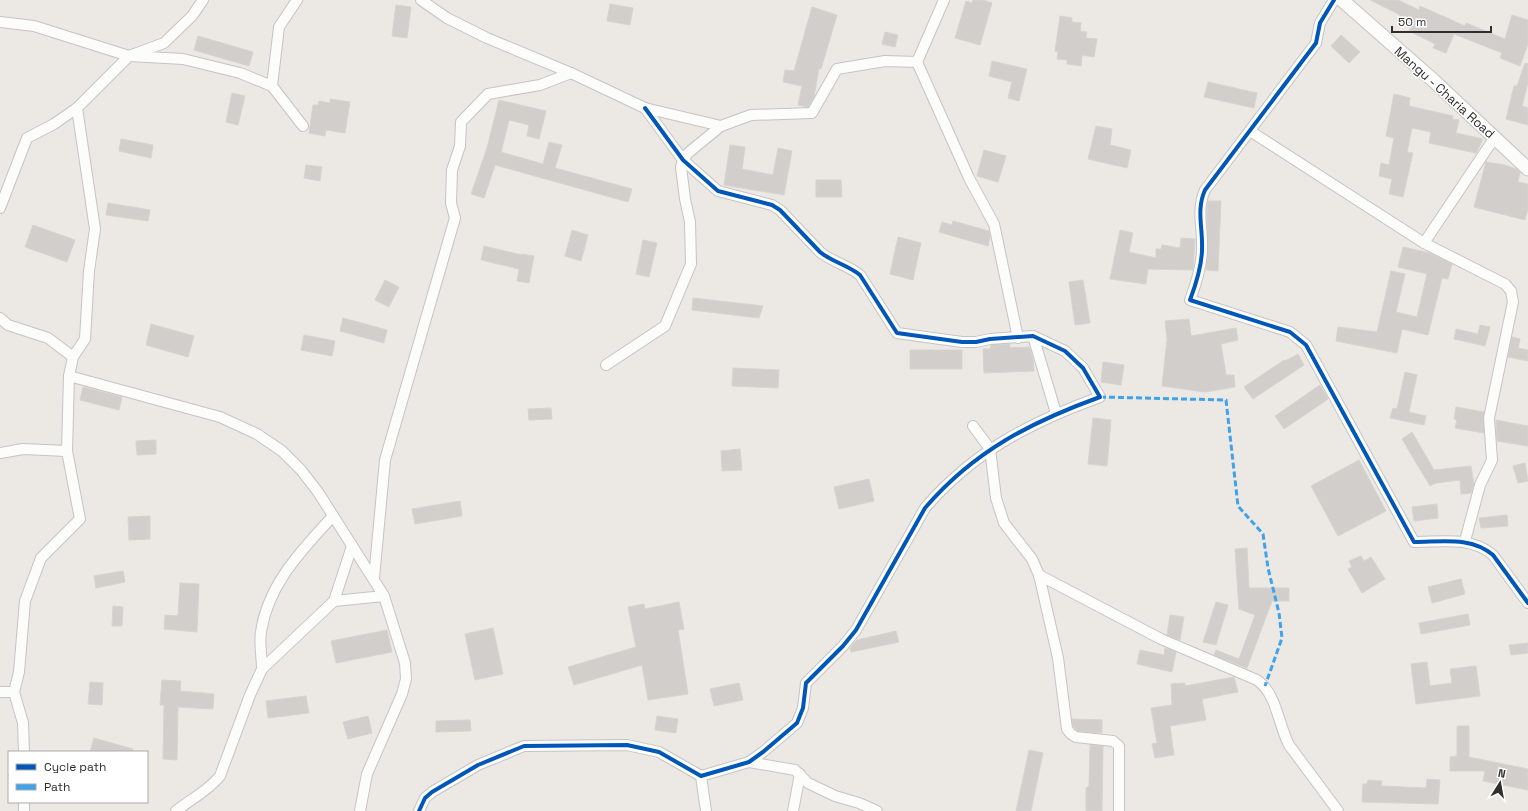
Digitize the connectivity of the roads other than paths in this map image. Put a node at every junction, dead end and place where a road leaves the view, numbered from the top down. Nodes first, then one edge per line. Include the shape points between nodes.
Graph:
1 (203, 0) edge
2 (297, 0) edge
3 (421, 0) edge
4 (944, 0) edge
5 (1334, 0) edge
6 (1347, 2) edge
7 (0, 22) edge
8 (129, 56) junction
9 (917, 62) junction
10 (571, 72) junction
11 (272, 86) junction
12 (77, 108) junction
13 (644, 108) junction
14 (303, 126) dead end
15 (721, 126) junction
16 (1250, 131) junction
17 (1495, 138) junction
18 (683, 160) junction
19 (1528, 169) edge
20 (0, 208) edge
21 (1424, 243) junction
22 (0, 318) edge
23 (1033, 336) junction
24 (1018, 338) junction
25 (73, 357) junction
26 (606, 365) dead end
27 (68, 376) junction
28 (1056, 413) junction
29 (973, 426) dead end
30 (990, 449) junction
31 (68, 451) junction
32 (0, 453) edge
33 (333, 516) junction
34 (1464, 541) junction
35 (352, 546) junction
36 (1039, 575) junction
37 (374, 578) junction
38 (384, 596) junction
39 (334, 601) junction
40 (1528, 603) edge
41 (262, 669) junction
42 (0, 692) edge
43 (14, 692) junction
44 (24, 751) edge
45 (749, 762) junction
46 (800, 774) junction
47 (701, 776) junction
48 (176, 811) edge
49 (360, 811) edge
50 (418, 811) edge
51 (706, 811) edge
52 (793, 811) edge
53 (877, 811) edge
54 (1119, 811) edge
55 (1338, 811) edge

1 - 8 street via 192,16 164,43
2 - 11 street via 279,27
3 - 10 street via 447,18 487,38
4 - 9 street
5 - 16 street via 1320,23 1316,43
6 - 17 street, Mangu - Charia Road
7 - 8 street via 34,26
8 - 11 street via 183,59 240,73
8 - 12 street
9 - 15 street via 885,60 837,69 812,113 751,115
9 - 24 street via 969,178 994,224
10 - 13 street
10 - 37 street via 540,86 488,94 461,122 460,146 452,170 451,203 455,218 385,460
11 - 14 street
12 - 20 street via 27,138
12 - 25 street via 95,229 89,271 85,339
13 - 15 street
13 - 18 street
15 - 18 street
16 - 21 street
16 - 34 street via 1200,200 1202,250 1199,272 1190,300 1290,332 1300,338 1414,542
17 - 19 street, Mangu - Charia Road
17 - 21 street
18 - 24 street via 718,191 772,205 780,210 820,252 860,275 897,333 962,342
18 - 26 street via 681,168 690,222 691,264 665,326
21 - 34 street via 1505,284 1512,291 1513,302 1489,418 1492,460 1480,485
22 - 25 street via 8,325 48,338
23 - 24 street
23 - 28 street
23 - 28 street via 1065,351 1083,368 1100,398
25 - 27 street
27 - 31 street
27 - 33 street via 220,417 245,428 282,451 300,470
28 - 30 street
29 - 30 street
30 - 36 street via 996,498 1004,523 1032,559
30 - 45 street via 970,464 925,508 856,630 806,683 804,708 797,723
31 - 32 street via 23,449
31 - 43 street via 80,519 41,558 25,600
33 - 35 street
33 - 41 street via 297,556 278,582 264,613 261,634
34 - 40 street via 1478,545 1493,555
35 - 37 street
35 - 39 street
36 - 54 street via 1058,658 1067,729 1076,737 1113,741 1119,746
36 - 55 street via 1161,639 1257,680 1265,686 1289,745
37 - 38 street
38 - 39 street
38 - 49 street via 406,663 406,679 367,774
39 - 41 street
41 - 48 street via 220,776 211,787
42 - 43 street
43 - 44 street via 23,723
45 - 46 street via 795,770
45 - 47 street
46 - 52 street
46 - 53 street via 808,783 835,796
47 - 50 street via 659,752 641,747 524,746 478,765 432,792 425,798
47 - 51 street

